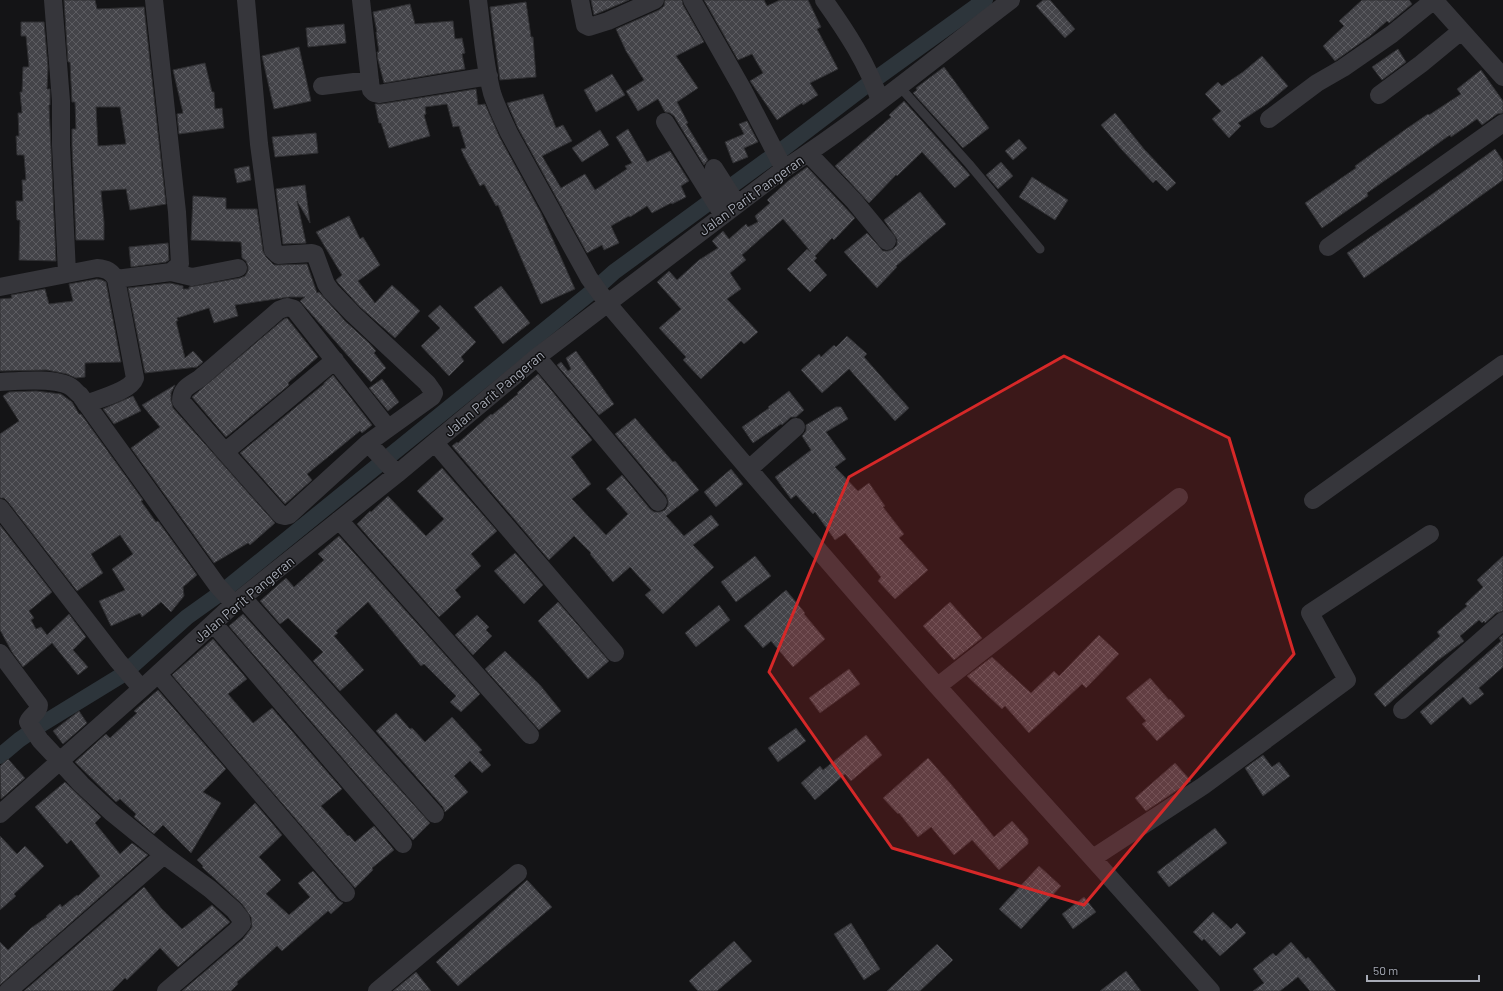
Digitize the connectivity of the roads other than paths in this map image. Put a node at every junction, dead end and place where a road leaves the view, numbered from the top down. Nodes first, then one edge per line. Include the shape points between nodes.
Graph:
1 (53, 0) edge
2 (154, 0) edge
3 (246, 0) edge
4 (361, 0) edge
5 (478, 0) edge
6 (580, 0) edge
7 (655, 0) edge
8 (692, 0) edge
9 (824, 0) edge
10 (1011, 0) edge
11 (1434, 0) edge
12 (989, 7) edge
13 (1461, 32) junction
14 (489, 76) junction
15 (1503, 77) edge
16 (370, 80) junction
17 (322, 86) dead end
18 (899, 86) junction
19 (875, 88) junction
20 (1379, 95) dead end
21 (1269, 119) dead end
22 (665, 122) dead end
23 (1503, 123) edge
24 (808, 153) junction
25 (782, 165) junction
26 (722, 215) junction
27 (887, 241) dead end
28 (1328, 247) dead end
29 (1040, 249) dead end
30 (238, 268) dead end
31 (171, 272) junction
32 (67, 273) junction
33 (116, 279) junction
34 (0, 287) edge
35 (605, 300) junction
36 (537, 357) junction
37 (334, 360) junction
38 (1503, 364) edge
39 (0, 382) edge
40 (86, 404) junction
41 (796, 427) dead end
42 (388, 428) junction
43 (435, 443) junction
44 (372, 446) junction
45 (225, 452) junction
46 (749, 469) junction
47 (395, 471) junction
48 (1179, 496) dead end
49 (1313, 500) dead end
50 (658, 502) dead end
51 (0, 508) edge
52 (339, 520) junction
53 (1430, 534) dead end
54 (236, 600) junction
55 (1503, 621) edge
56 (213, 623) junction
57 (0, 653) edge
58 (615, 653) dead end
59 (158, 674) junction
60 (138, 684) junction
61 (938, 686) junction
62 (1402, 710) dead end
63 (530, 735) dead end
64 (60, 761) junction
65 (0, 814) edge
66 (435, 814) dead end
67 (402, 844) dead end
68 (164, 855) junction
69 (1094, 858) junction
70 (518, 873) dead end
71 (346, 893) dead end
72 (8, 991) edge
73 (166, 991) edge
74 (377, 991) edge
75 (1211, 991) edge

1 - 32 street via 61,101
2 - 31 street via 177,212 180,264
3 - 42 street via 273,250 278,255 315,254 331,292 427,383 434,393
4 - 16 street
5 - 14 street
6 - 7 street via 582,19 589,27
8 - 25 street
9 - 19 street via 844,29
10 - 12 street, Jalan Parit Pangeran
11 - 13 street
11 - 21 street via 1392,34 1317,83
12 - 18 street, Jalan Parit Pangeran
13 - 15 street
13 - 20 street
14 - 16 street via 379,94 372,90
14 - 35 street via 492,93 508,133 589,278
16 - 17 street
18 - 19 street, Jalan Parit Pangeran
18 - 29 lane
19 - 24 street, Jalan Parit Pangeran
22 - 26 street
23 - 28 street
24 - 25 street, Jalan Parit Pangeran
24 - 27 street via 854,201
25 - 26 street, Jalan Parit Pangeran via 726,188
26 - 35 street, Jalan Parit Pangeran
30 - 31 street via 192,277
31 - 33 street
32 - 33 street via 107,269
32 - 34 street
33 - 40 street via 134,383
35 - 36 street, Jalan Parit Pangeran
35 - 46 street
36 - 43 street, Jalan Parit Pangeran
36 - 50 street
37 - 42 street
37 - 45 street
37 - 45 street via 294,309 287,307 279,310 185,389 181,394 182,401
38 - 49 street
39 - 40 street via 57,382 70,386
40 - 54 street via 217,585
41 - 46 street
42 - 44 street
43 - 47 street, Jalan Parit Pangeran
43 - 58 street
44 - 45 street via 285,516 281,515
44 - 47 street
46 - 61 street
47 - 52 street, Jalan Parit Pangeran
48 - 61 street
51 - 60 street
52 - 54 street, Jalan Parit Pangeran
52 - 63 street
53 - 69 street via 1310,612 1348,680 1203,786
54 - 56 street, Jalan Parit Pangeran
54 - 66 street
55 - 62 street
56 - 59 street, Jalan Parit Pangeran
56 - 67 street
57 - 64 street via 38,705 37,713 28,722
59 - 60 street, Jalan Parit Pangeran
59 - 71 street
60 - 64 street, Jalan Parit Pangeran
61 - 69 street
64 - 65 street, Jalan Parit Pangeran
64 - 68 street via 111,812
68 - 72 street
68 - 73 street via 234,910 242,924
69 - 75 street
70 - 74 street

